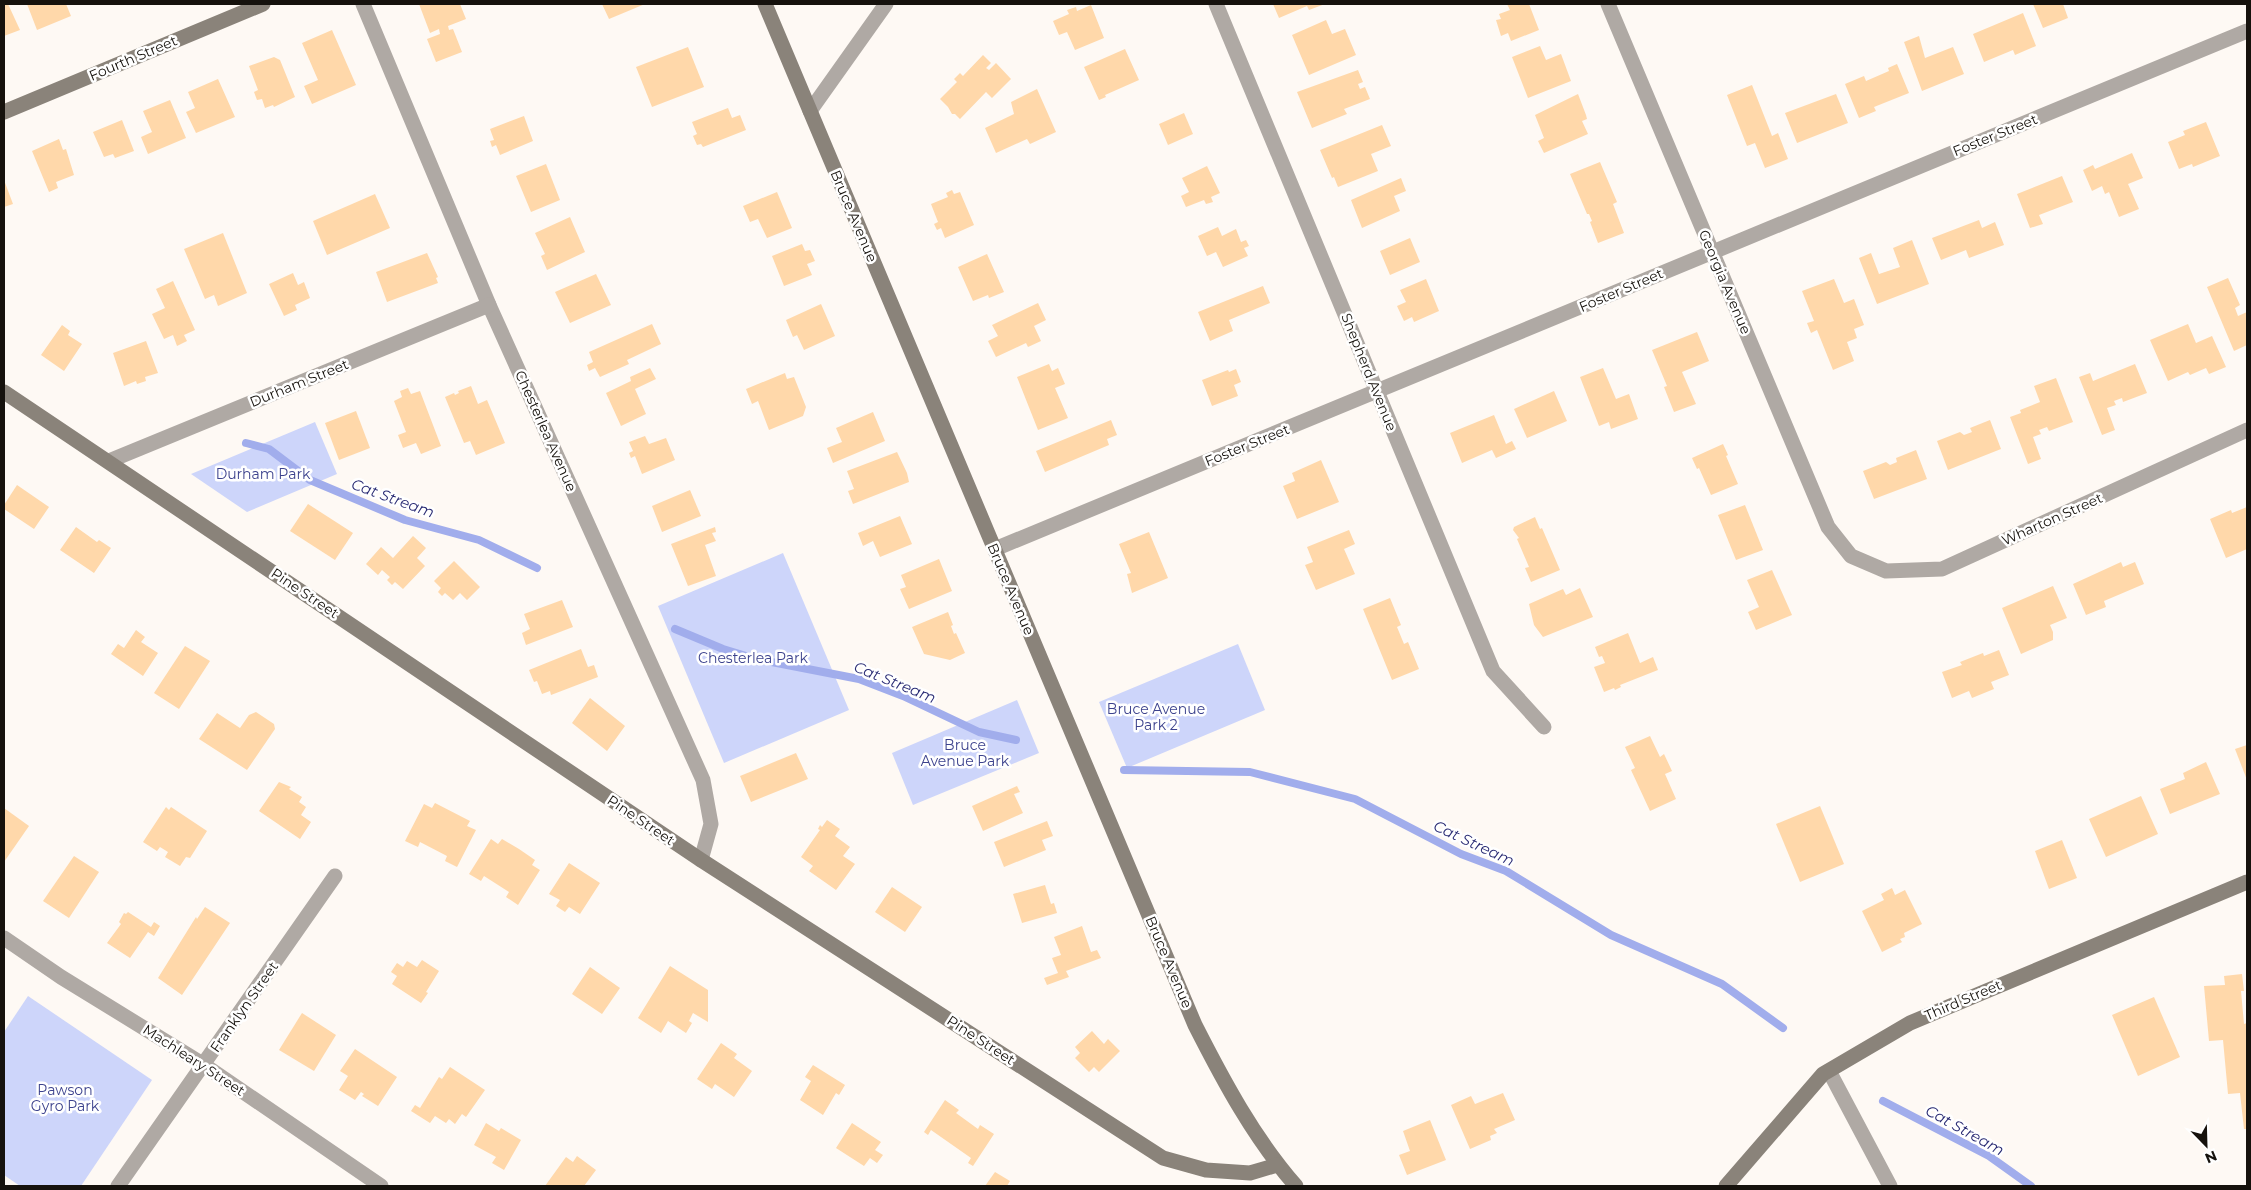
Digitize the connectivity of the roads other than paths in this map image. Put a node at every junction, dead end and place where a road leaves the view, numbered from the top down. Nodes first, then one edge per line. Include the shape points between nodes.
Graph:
1 (263, 4) edge
2 (363, 4) edge
3 (765, 4) edge
4 (886, 4) edge
5 (1216, 4) edge
6 (1608, 4) edge
7 (2247, 31) edge
8 (810, 111) junction
9 (4, 112) edge
10 (1712, 252) junction
11 (489, 305) junction
12 (1377, 391) junction
13 (4, 392) edge
14 (2247, 430) edge
15 (109, 461) junction
16 (994, 549) junction
17 (1851, 556) joint
18 (1544, 727) dead end
19 (701, 860) junction
20 (335, 876) dead end
21 (2247, 882) edge
22 (4, 938) edge
23 (204, 1065) junction
24 (1829, 1070) junction
25 (1277, 1165) junction
26 (118, 1186) edge
27 (381, 1186) edge
28 (1296, 1186) edge
29 (1726, 1186) edge
30 (1890, 1186) edge

1 - 9 street, Fourth Street
2 - 11 street, Chesterlea Avenue
3 - 8 street, Bruce Avenue
4 - 8 street
5 - 12 street, Shepherd Avenue
6 - 10 street, Georgia Avenue
7 - 10 street, Foster Street
8 - 16 street, Bruce Avenue
10 - 12 street, Foster Street
10 - 17 street, Georgia Avenue via 1828,527
11 - 15 street, Durham Street
11 - 19 street, Chesterlea Avenue via 703,780 711,824
12 - 16 street, Foster Street
12 - 18 street, Shepherd Avenue via 1493,670
13 - 15 street, Pine Street
14 - 17 street, Wharton Street via 1942,569 1886,571
15 - 19 street, Pine Street
16 - 25 street, Bruce Avenue via 1195,1025 1232,1096
19 - 25 street, Pine Street via 1163,1158 1206,1170 1250,1174
20 - 23 street, Franklyn Street
21 - 24 street, Third Street via 1910,1023
22 - 23 street, Machleary Street
23 - 26 street, Franklyn Street
23 - 27 street, Machleary Street
24 - 29 street, Third Street
24 - 30 street
25 - 28 street

